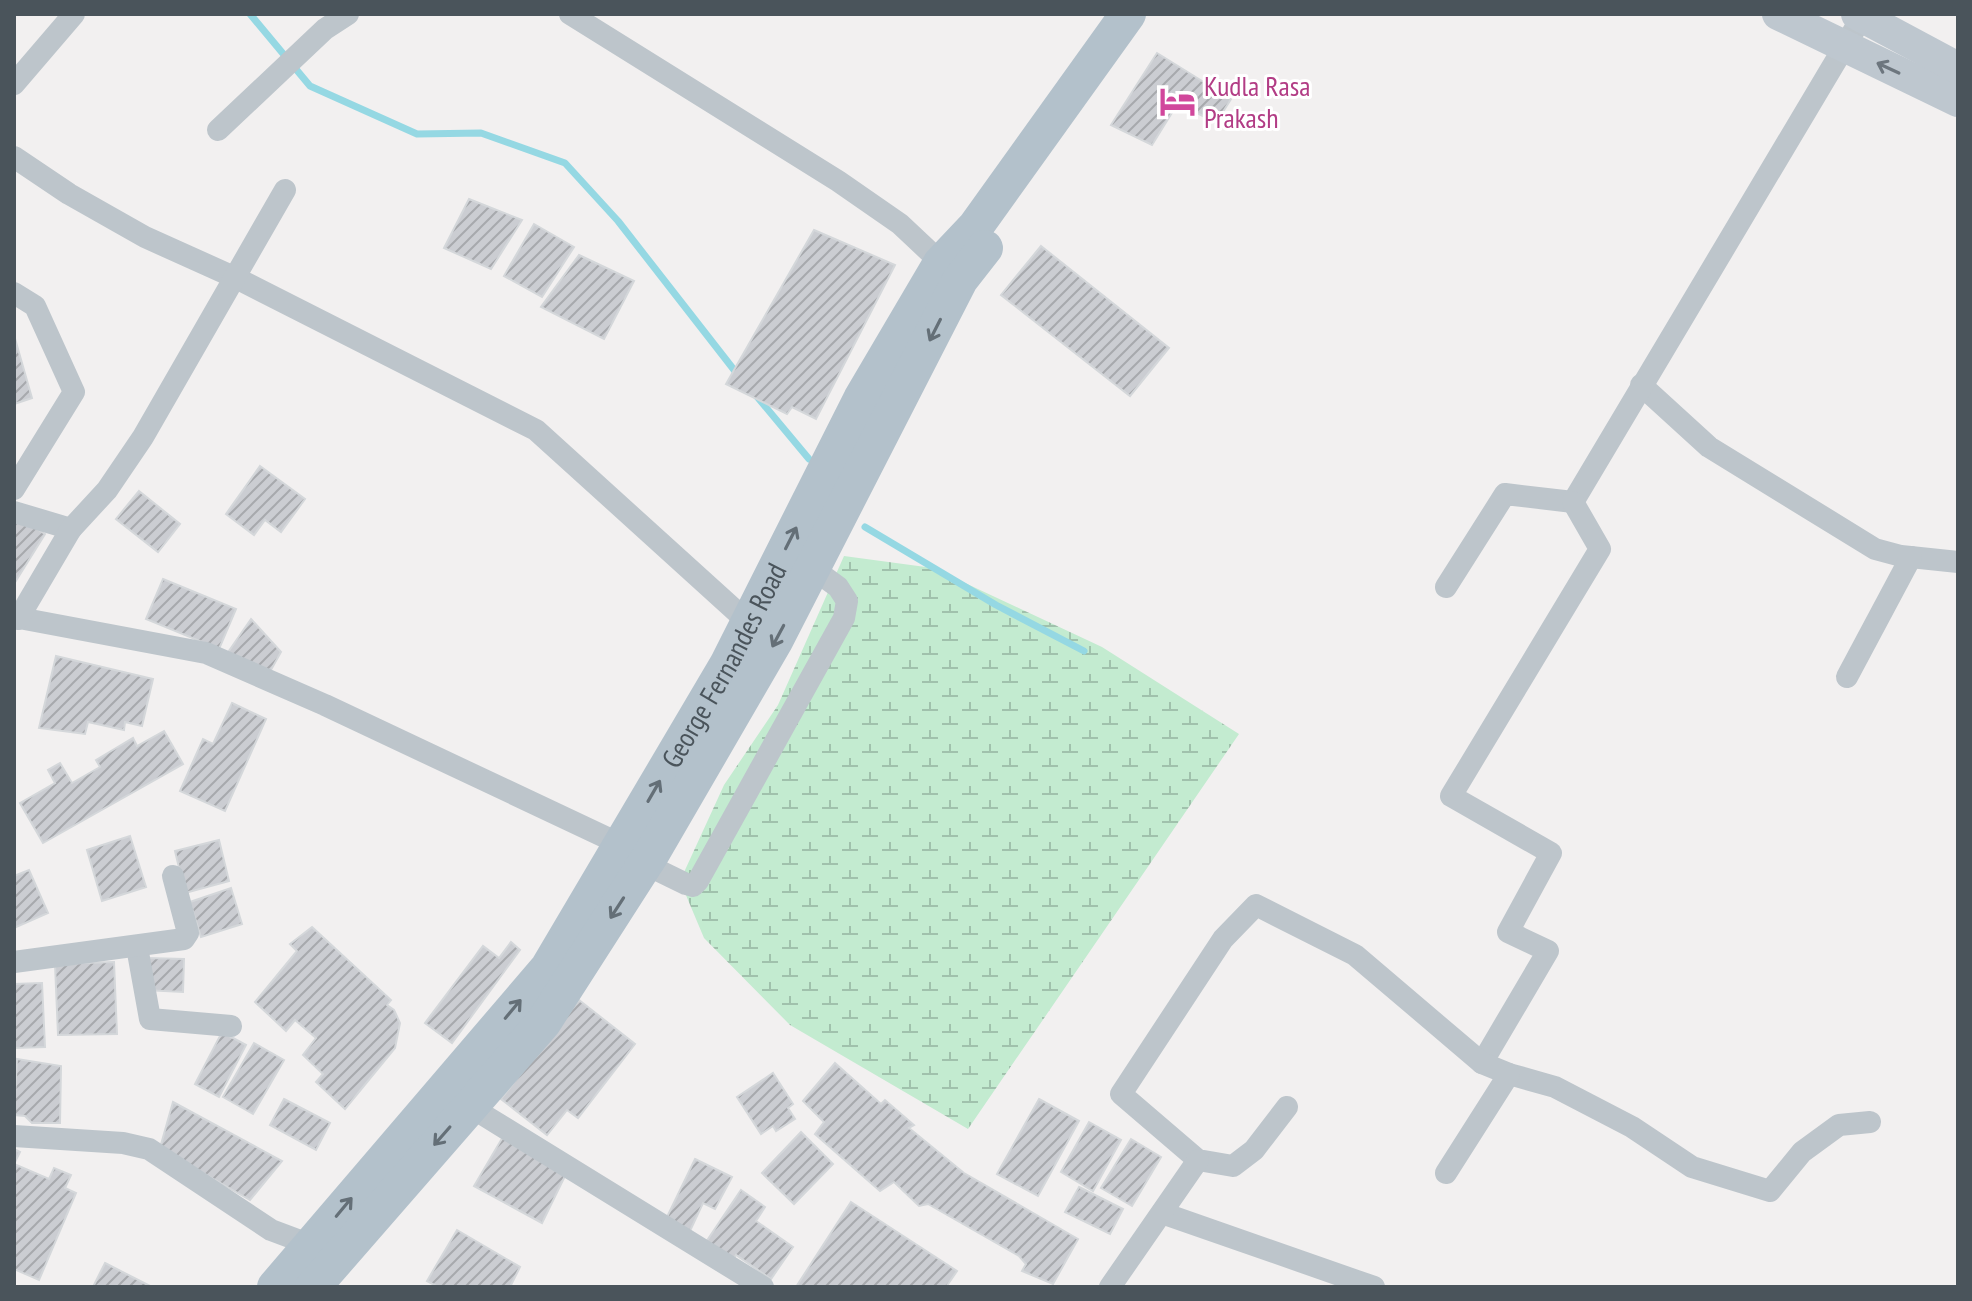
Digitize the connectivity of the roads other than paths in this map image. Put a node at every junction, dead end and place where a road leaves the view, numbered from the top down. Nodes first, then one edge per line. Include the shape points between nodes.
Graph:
1 (74, 14) edge
2 (348, 14) edge
3 (570, 14) edge
4 (1128, 14) edge
5 (1155, 14) edge
6 (1778, 14) edge
7 (1859, 15) edge
8 (1845, 47) junction
9 (1958, 68) edge
10 (14, 84) edge
11 (1958, 101) edge
12 (218, 130) dead end
13 (14, 157) edge
14 (285, 190) dead end
15 (951, 272) junction
16 (236, 278) junction
17 (14, 293) edge
18 (1641, 385) junction
19 (14, 489) edge
20 (1573, 502) junction
21 (14, 512) edge
22 (71, 529) junction
23 (1911, 557) junction
24 (1958, 562) edge
25 (812, 568) junction
26 (1446, 587) dead end
27 (16, 618) edge
28 (749, 623) junction
29 (1847, 677) dead end
30 (633, 855) junction
31 (173, 876) dead end
32 (137, 947) junction
33 (14, 962) edge
34 (231, 1026) dead end
35 (1482, 1063) junction
36 (1509, 1074) junction
37 (469, 1106) junction
38 (1287, 1107) dead end
39 (1870, 1122) dead end
40 (14, 1136) edge
41 (1198, 1160) junction
42 (1446, 1173) dead end
43 (1162, 1213) junction
44 (311, 1245) junction
45 (275, 1287) edge
46 (313, 1287) edge
47 (763, 1287) edge
48 (1110, 1287) edge
49 (1374, 1287) edge

1 - 10 street
2 - 12 street
3 - 15 street via 838,181 900,224
4 - 15 main road, George Fernandes Road via 976,226
5 - 15 main road, George Fernandes Road via 1043,173
6 - 8 main road
7 - 8 street
7 - 9 main road
11 -> 8 main road
8 - 18 street
13 - 16 street via 145,237
14 - 16 street
15 -> 25 main road, George Fernandes Road
28 -> 15 main road, George Fernandes Road via 861,399
16 - 22 street via 143,437 107,490
16 - 28 street via 536,430
17 - 19 street via 35,306 74,392
18 - 20 street
18 - 23 street via 1709,447 1875,549
20 - 26 street via 1505,494
20 - 35 street via 1600,549 1451,796 1551,853 1508,932 1548,951
21 - 22 street
22 - 27 street
23 - 24 street
23 - 29 street
25 -> 30 main road, George Fernandes Road via 775,641
25 - 30 street via 838,587 847,601 844,618 698,881 686,884
27 - 30 street via 206,653
30 -> 28 main road, George Fernandes Road
30 -> 37 main road, George Fernandes Road via 543,1023
44 -> 30 main road, George Fernandes Road via 548,968
31 - 32 street via 186,936
32 - 33 street
32 - 34 street via 150,1019
35 - 36 street
35 - 41 street via 1355,955 1256,905 1223,939 1121,1094
36 - 39 street via 1555,1087 1632,1127 1692,1167 1770,1191 1802,1152 1839,1125
36 - 42 street
37 -> 46 main road, George Fernandes Road
37 - 47 street
38 - 41 street via 1254,1150 1233,1166
40 - 44 street via 149,1149 271,1230
41 - 43 street
43 - 48 street
43 - 49 street
44 - 45 main road, George Fernandes Road

